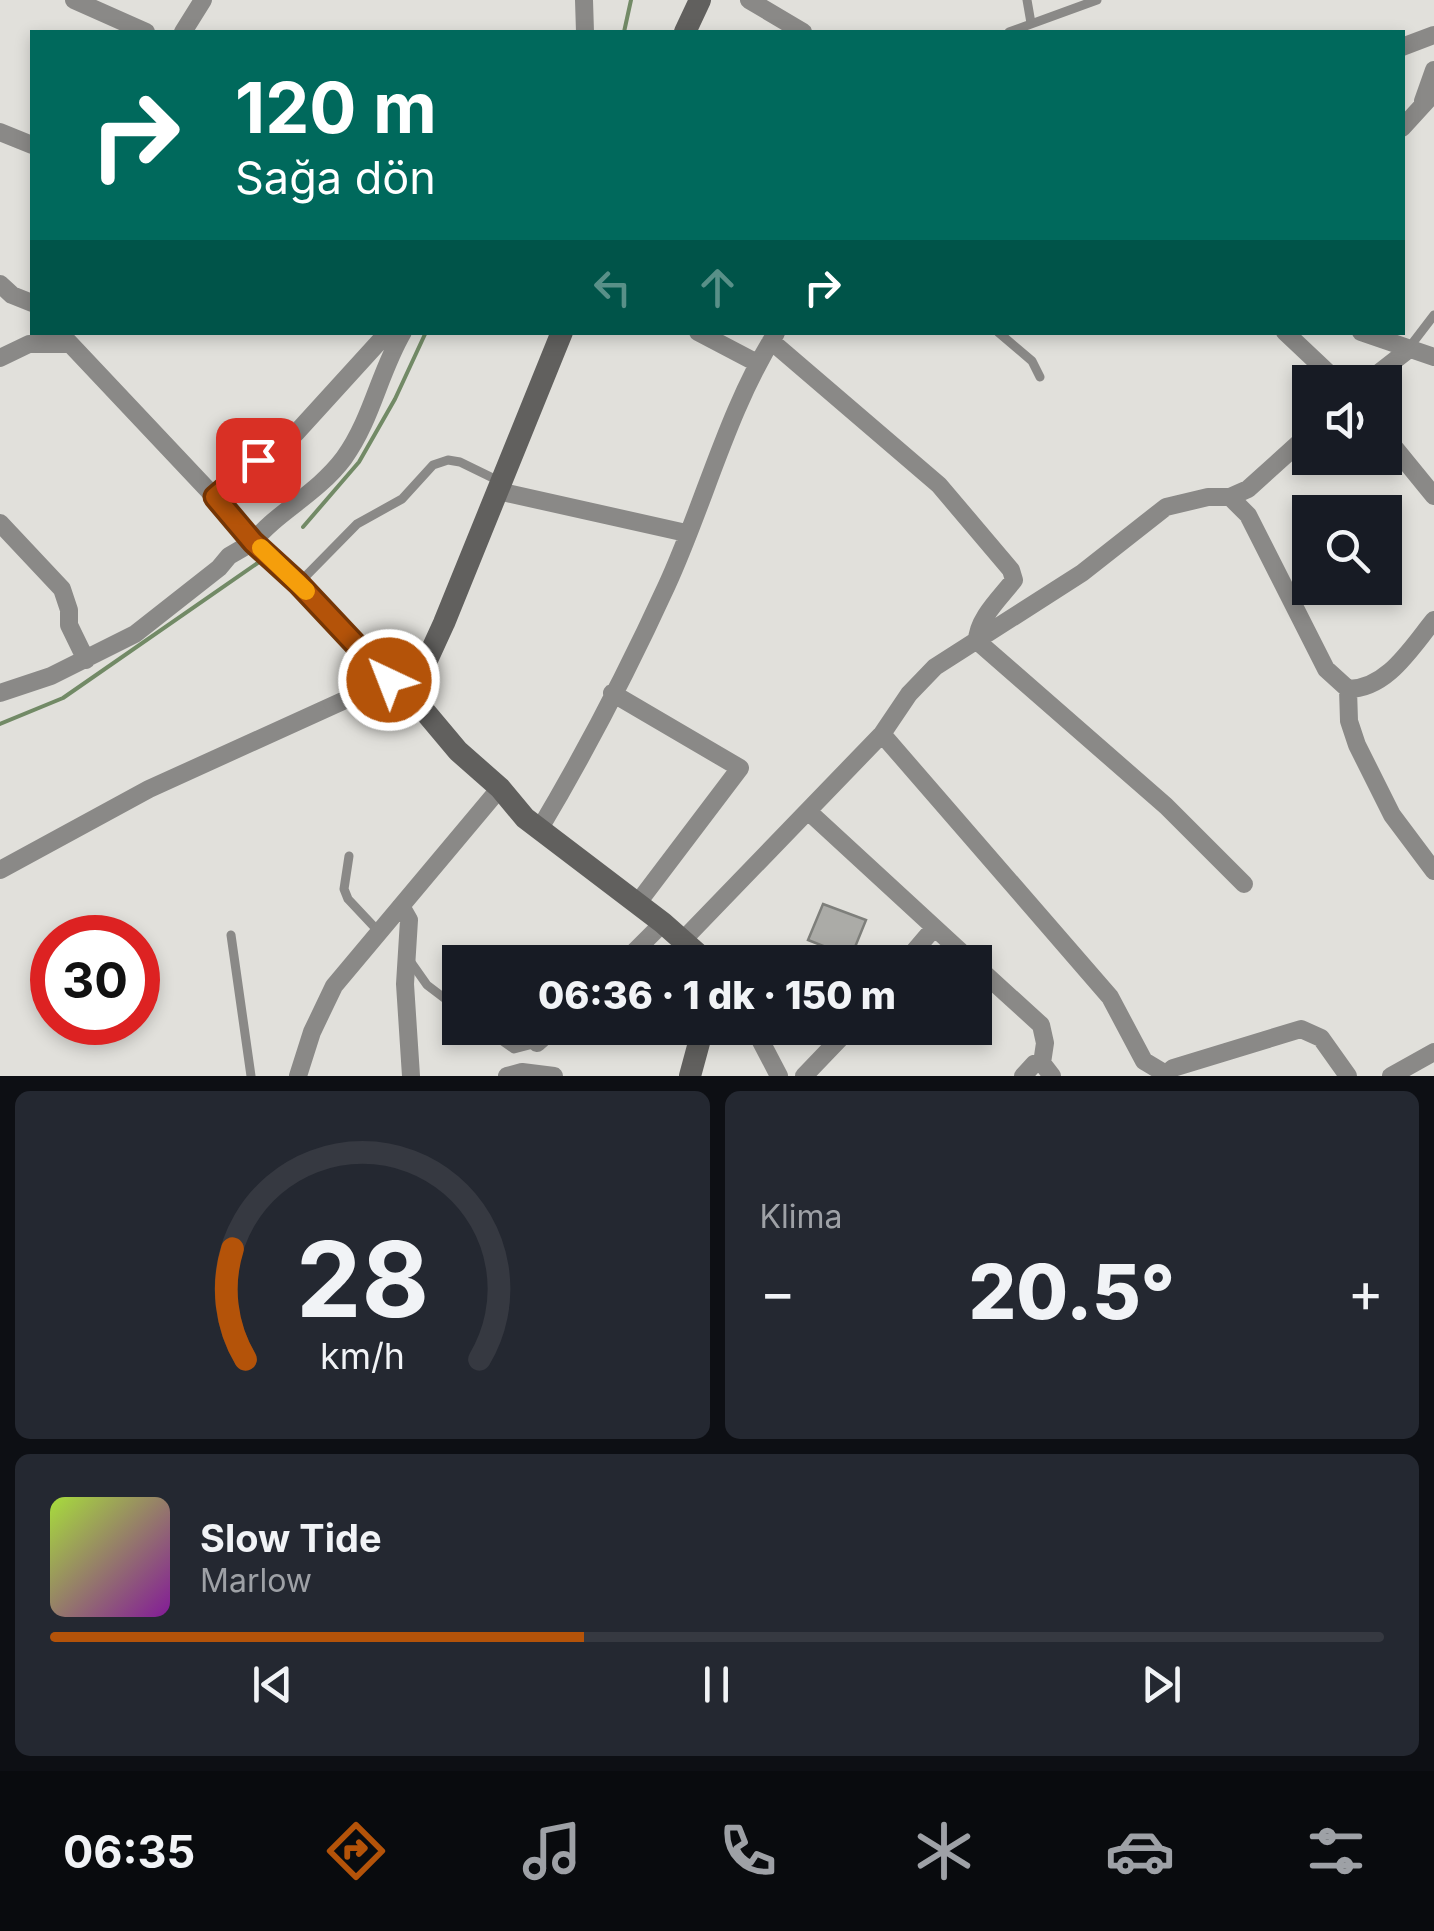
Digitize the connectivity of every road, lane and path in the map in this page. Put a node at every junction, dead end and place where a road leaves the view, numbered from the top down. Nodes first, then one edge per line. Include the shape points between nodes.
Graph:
1 (74, 0) edge
2 (203, 0) edge
3 (584, 0) edge
4 (700, 0) edge
5 (749, 0) edge
6 (1027, 0) edge
7 (1097, 0) edge
8 (1031, 23) junction
9 (142, 30) edge
10 (184, 30) edge
11 (585, 30) edge
12 (687, 30) edge
13 (801, 30) edge
14 (1014, 30) edge
15 (1434, 34) edge
16 (1405, 45) edge
17 (1434, 70) edge
18 (1429, 98) edge
19 (1405, 125) edge
20 (0, 132) edge
21 (30, 145) edge
22 (0, 284) edge
23 (30, 302) edge
24 (1434, 315) edge
25 (385, 335) edge
26 (402, 335) edge
27 (561, 335) edge
28 (704, 335) edge
29 (1002, 335) edge
30 (1287, 335) edge
31 (1369, 335) edge
32 (774, 337) edge
33 (64, 338) edge
34 (1408, 350) junction
35 (1434, 357) edge
36 (0, 358) edge
37 (757, 363) junction
38 (1320, 365) edge
39 (1389, 365) edge
40 (1040, 377) dead end
41 (1292, 449) edge
42 (1402, 457) edge
43 (500, 486) junction
44 (1434, 496) edge
45 (215, 497) junction
46 (1230, 497) junction
47 (0, 523) edge
48 (686, 534) junction
49 (253, 542) junction
50 (298, 583) junction
51 (1434, 620) edge
52 (977, 641) junction
53 (86, 660) junction
54 (389, 680) junction
55 (1348, 689) junction
56 (0, 692) edge
57 (612, 693) junction
58 (411, 694) junction
59 (882, 734) junction
60 (500, 788) junction
61 (809, 812) junction
62 (540, 830) junction
63 (349, 856) dead end
64 (0, 870) edge
65 (1434, 871) edge
66 (1244, 884) dead end
67 (637, 904) junction
68 (401, 906) junction
69 (664, 924) junction
70 (934, 928) junction
71 (379, 932) junction
72 (231, 936) dead end
73 (683, 940) junction
74 (642, 945) edge
75 (689, 945) edge
76 (920, 945) edge
77 (953, 945) edge
78 (407, 956) junction
79 (992, 981) edge
80 (442, 996) edge
81 (698, 1045) edge
82 (763, 1045) edge
83 (834, 1045) edge
84 (1434, 1052) edge
85 (1047, 1068) edge
86 (1168, 1075) edge
87 (251, 1076) edge
88 (298, 1076) edge
89 (411, 1076) edge
90 (507, 1076) edge
91 (554, 1076) edge
92 (690, 1076) edge
93 (779, 1076) edge
94 (804, 1076) edge
95 (1023, 1076) edge
96 (1348, 1076) edge
97 (1391, 1076) edge

1 - 9 street
2 - 10 street
3 - 11 street
4 - 12 street
5 - 13 street
6 - 8 lane
7 - 8 lane
8 - 14 lane
15 - 16 street
17 - 18 street via 1423,94
18 - 19 street
20 - 21 street
22 - 23 street
24 - 34 lane
25 - 45 street via 296,433
26 - 49 street via 347,454
27 - 43 street
28 - 37 street
29 - 40 lane
30 - 38 street
31 - 34 street
32 - 37 street
32 - 52 street via 939,485 1011,570 1014,580 982,622
33 - 36 street
33 - 45 street
34 - 35 street
34 - 39 street
37 - 48 street
41 - 46 street
42 - 44 street
43 - 48 street
43 - 50 lane via 460,462 433,465 402,499 357,524
43 - 58 street
45 - 49 street
46 - 52 street via 1166,507 1082,573
46 - 55 street via 1248,515 1326,669
47 - 53 street via 62,589 69,626
48 - 57 street
49 - 50 street
49 - 53 street via 135,634
50 - 54 street
51 - 55 street via 1379,682
52 - 59 street via 909,694
52 - 66 street via 1166,806
53 - 56 street
54 - 58 street
54 - 64 street via 149,789
55 - 65 street via 1358,746 1392,815
57 - 62 street
57 - 67 street via 740,768
58 - 60 street via 458,751
59 - 61 street
59 - 86 street via 1110,996 1144,1061
60 - 62 street
60 - 68 street
61 - 70 street
61 - 73 street
62 - 67 street
63 - 71 lane via 348,899
67 - 69 street
68 - 71 street
68 - 78 street via 409,920
69 - 73 street
69 - 74 street
70 - 76 street
70 - 77 street
71 - 88 street via 334,986
72 - 87 lane
73 - 75 street
78 - 80 lane
78 - 89 street
79 - 85 street via 1041,1026
81 - 92 street
82 - 93 street
83 - 94 street
84 - 97 street
85 - 95 street via 1034,1064
86 - 96 street via 1301,1029 1321,1038
90 - 91 street

